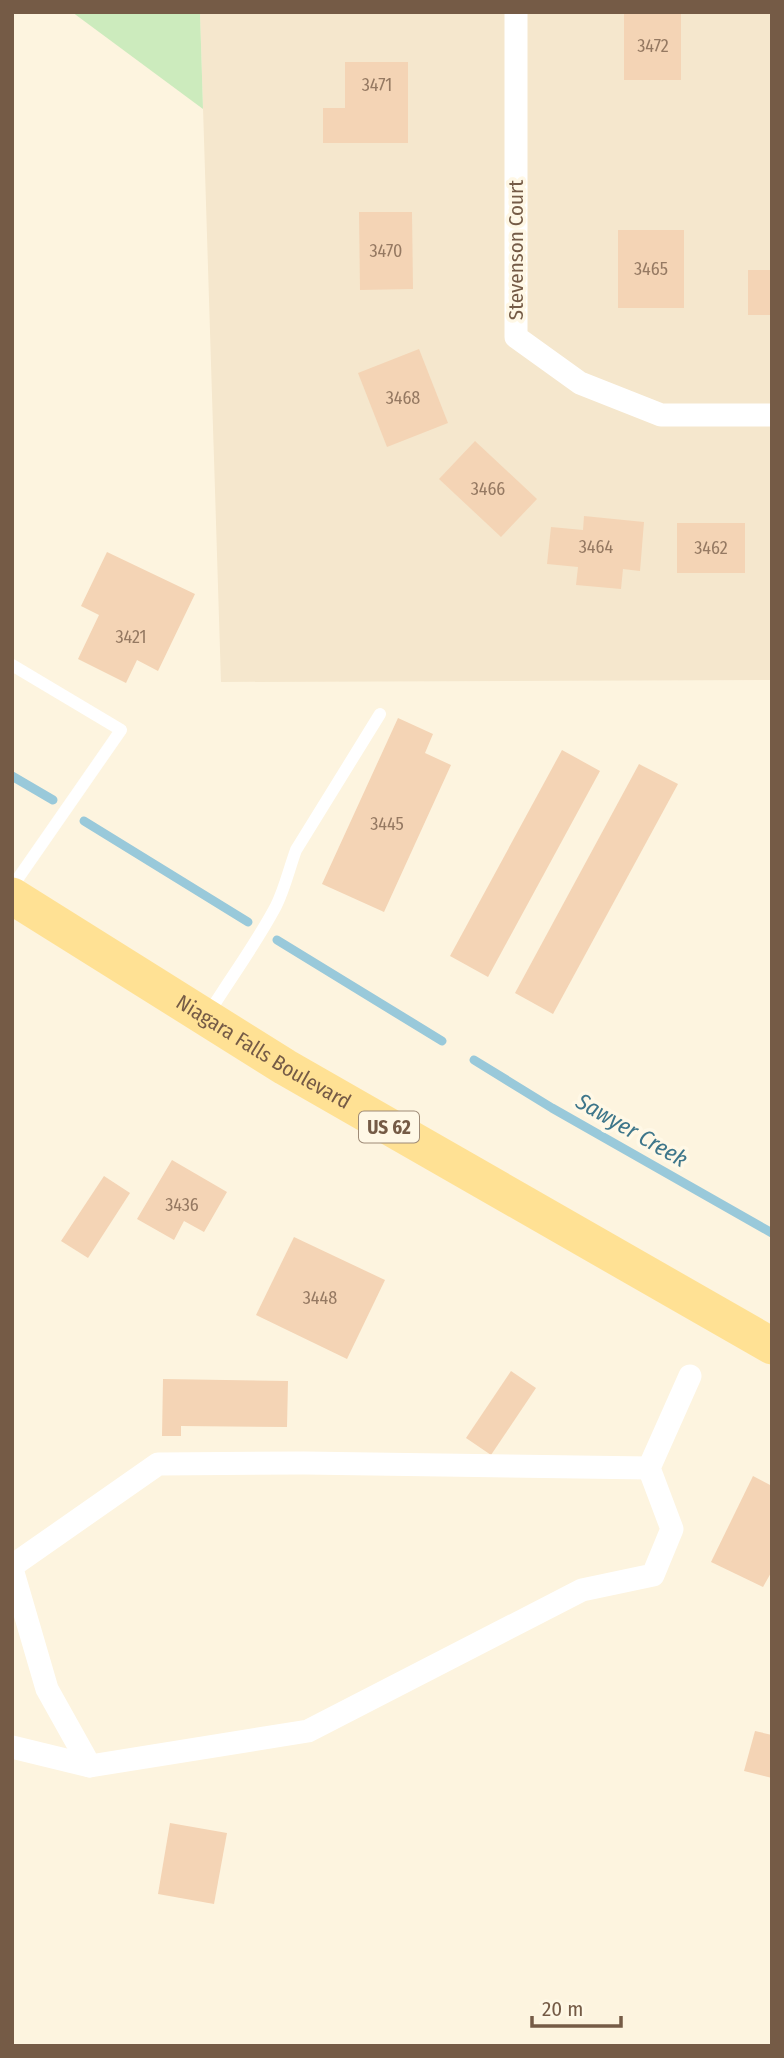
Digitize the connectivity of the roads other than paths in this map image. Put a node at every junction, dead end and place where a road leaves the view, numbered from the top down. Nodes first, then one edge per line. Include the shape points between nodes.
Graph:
1 (516, 12) edge
2 (772, 415) edge
3 (12, 665) edge
4 (380, 714) dead end
5 (12, 887) edge
6 (12, 896) edge
7 (206, 1017) junction
8 (772, 1346) edge
9 (690, 1376) dead end
10 (649, 1468) junction
11 (12, 1568) edge
12 (12, 1747) edge
13 (90, 1766) junction

1 - 2 street, Stevenson Court via 516,337 580,383 661,415
3 - 5 lane via 121,730
4 - 7 lane via 296,850 275,908
6 - 7 main road, Niagara Falls Boulevard / US 62
7 - 8 main road, Niagara Falls Boulevard / US 62 via 285,1067
9 - 10 street
10 - 11 street via 158,1464
10 - 13 street via 672,1529 653,1575 582,1590 308,1731
11 - 13 street via 47,1689
12 - 13 street

